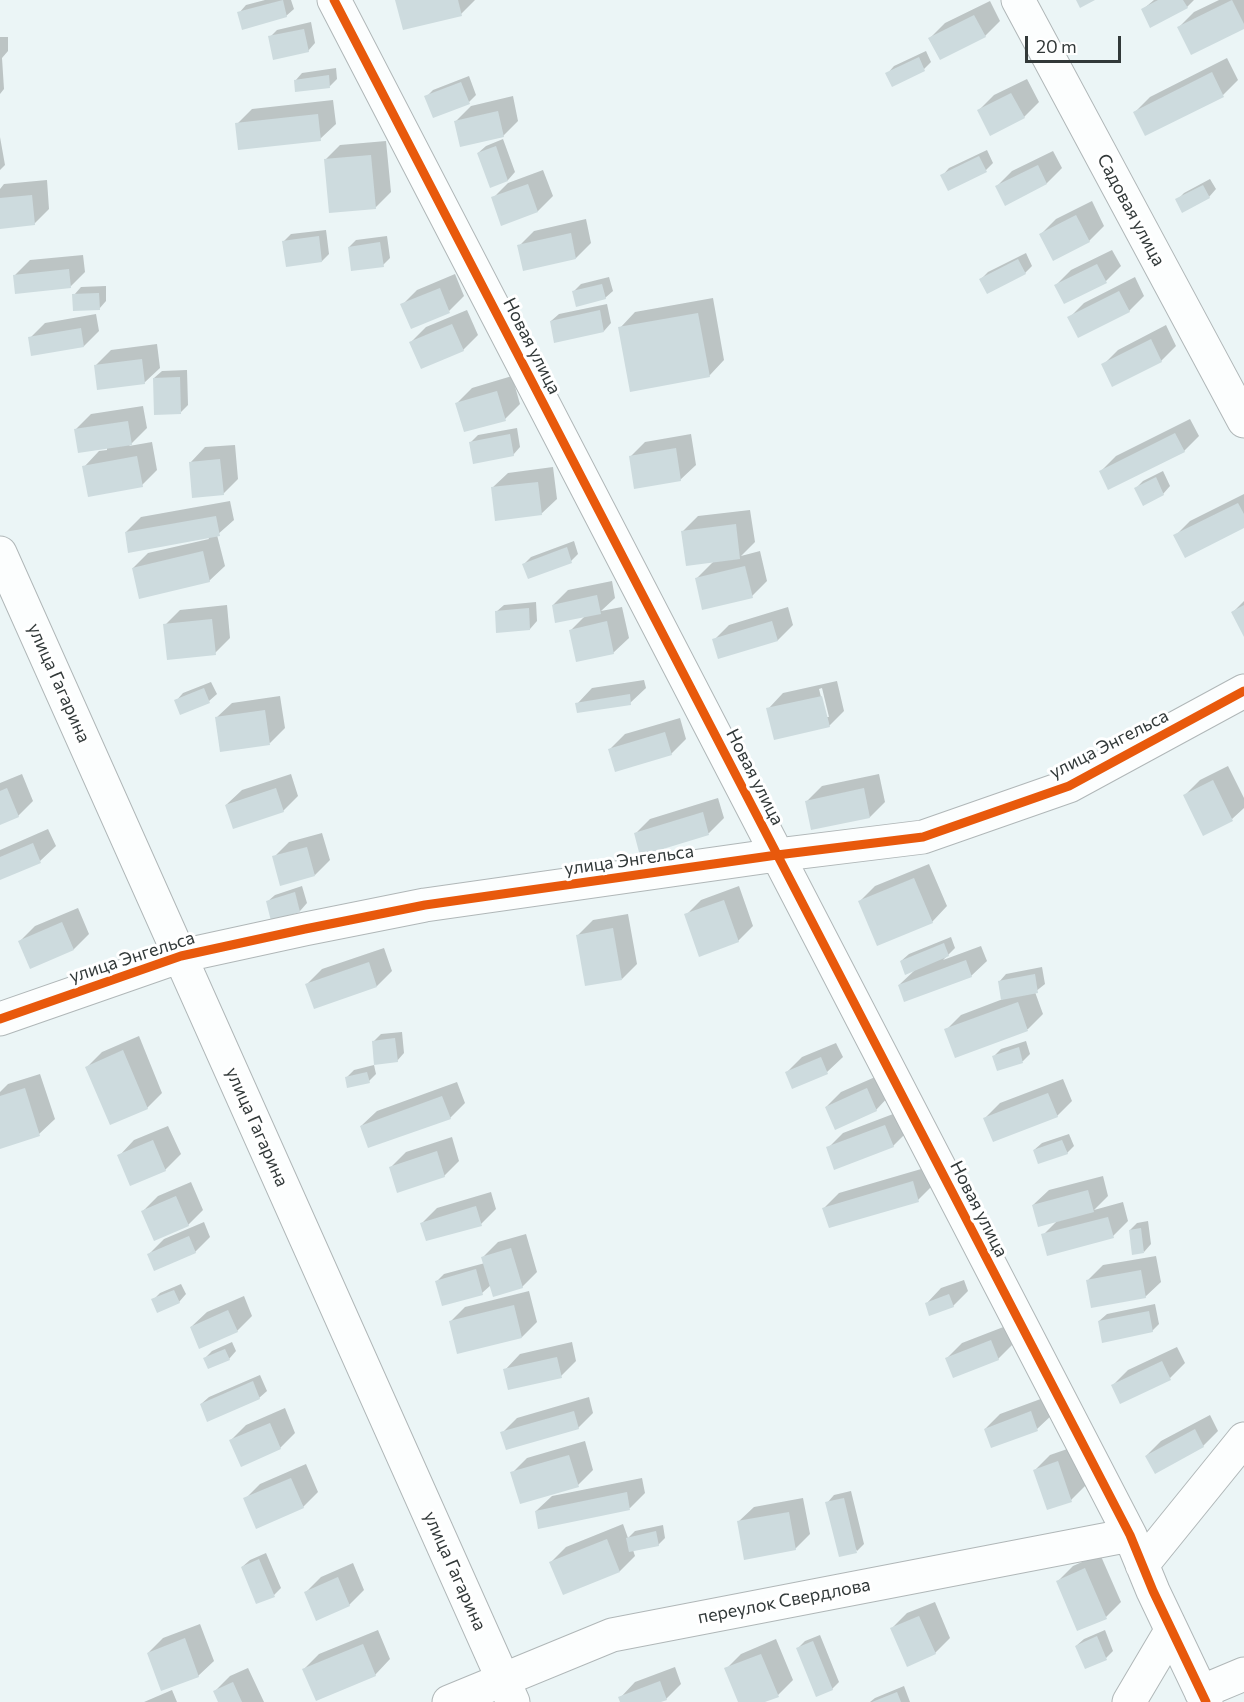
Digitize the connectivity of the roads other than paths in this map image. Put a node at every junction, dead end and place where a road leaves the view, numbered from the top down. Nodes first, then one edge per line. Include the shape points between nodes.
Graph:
1 (334, 0) edge
2 (1018, 0) edge
3 (1244, 421) edge
4 (0, 553) edge
5 (1244, 691) edge
6 (777, 855) junction
7 (181, 956) junction
8 (0, 1019) edge
9 (1244, 1439) edge
10 (1130, 1535) junction
11 (1142, 1565) junction
12 (1171, 1631) junction
13 (1244, 1674) edge
14 (508, 1690) edge
15 (1203, 1697) edge
16 (448, 1702) edge
17 (1129, 1702) edge

1 - 6 street, Новая улица
2 - 3 street, Садовая улица
4 - 7 street, улица Гагарина
5 - 6 street, улица Энгельса via 1070,786 923,837
6 - 7 street, улица Энгельса via 425,905
6 - 10 street, Новая улица
7 - 8 street, улица Энгельса
7 - 14 street, улица Гагарина
9 - 11 street
10 - 11 street, Новая улица
10 - 14 street, переулок Свердлова via 612,1635
11 - 12 street, Новая улица
12 - 15 street, Новая улица
12 - 17 street
13 - 15 street
14 - 16 street, переулок Свердлова

